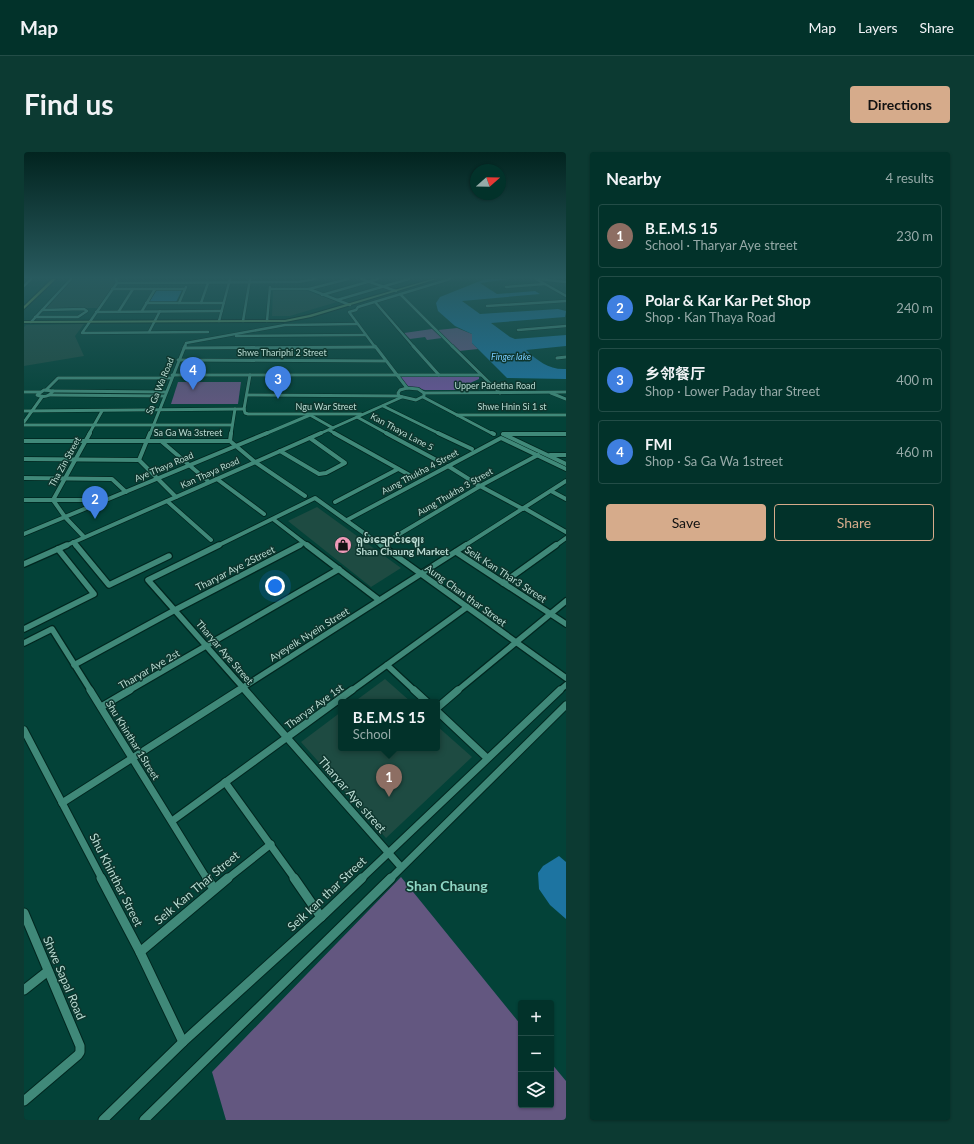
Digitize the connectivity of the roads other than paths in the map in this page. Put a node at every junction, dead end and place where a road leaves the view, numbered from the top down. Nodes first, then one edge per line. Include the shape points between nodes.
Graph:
1 (87, 324) edge
2 (153, 324) edge
3 (345, 324) edge
4 (358, 324) edge
5 (395, 324) edge
6 (430, 324) edge
7 (566, 326) edge
8 (518, 330) dead end
9 (149, 332) junction
10 (208, 332) dead end
11 (230, 334) junction
12 (366, 335) junction
13 (375, 347) junction
14 (184, 348) junction
15 (566, 357) edge
16 (557, 358) dead end
17 (178, 360) junction
18 (385, 361) junction
19 (250, 375) junction
20 (396, 375) junction
21 (439, 375) junction
22 (481, 375) junction
23 (172, 377) junction
24 (407, 388) junction
25 (46, 390) junction
26 (53, 391) junction
27 (24, 392) edge
28 (40, 392) junction
29 (166, 392) junction
30 (549, 392) junction
31 (566, 392) edge
32 (500, 393) junction
33 (248, 394) junction
34 (24, 395) edge
35 (37, 395) junction
36 (50, 395) junction
37 (400, 395) junction
38 (424, 395) junction
39 (557, 395) junction
40 (566, 395) edge
41 (164, 396) junction
42 (42, 397) junction
43 (566, 399) edge
44 (383, 406) junction
45 (235, 409) junction
46 (244, 409) junction
47 (159, 410) junction
48 (24, 411) edge
49 (32, 411) junction
50 (102, 411) junction
51 (363, 414) junction
52 (310, 415) junction
53 (457, 415) junction
54 (566, 415) edge
55 (357, 417) junction
56 (24, 423) edge
57 (94, 425) junction
58 (153, 425) junction
59 (232, 425) junction
60 (331, 429) junction
61 (494, 434) dead end
62 (566, 434) edge
63 (502, 436) junction
64 (310, 438) junction
65 (24, 441) edge
66 (86, 441) junction
67 (147, 441) junction
68 (161, 441) junction
69 (230, 441) junction
70 (236, 446) junction
71 (472, 449) dead end
72 (280, 451) junction
73 (538, 455) junction
74 (548, 455) junction
75 (566, 455) edge
76 (24, 459) edge
77 (75, 460) junction
78 (139, 460) junction
79 (255, 462) junction
80 (440, 462) dead end
81 (566, 464) edge
82 (189, 465) junction
83 (448, 466) junction
84 (398, 469) junction
85 (566, 469) edge
86 (24, 478) edge
87 (158, 478) junction
88 (412, 478) dead end
89 (65, 479) junction
90 (217, 479) junction
91 (566, 481) edge
92 (209, 482) junction
93 (480, 486) junction
94 (551, 491) junction
95 (126, 492) junction
96 (305, 496) dead end
97 (176, 497) junction
98 (566, 499) edge
99 (24, 500) edge
100 (53, 500) junction
101 (106, 500) junction
102 (167, 501) junction
103 (335, 502) dead end
104 (523, 509) junction
105 (264, 514) dead end
106 (65, 517) junction
107 (273, 519) junction
108 (347, 520) junction
109 (566, 532) edge
110 (24, 534) edge
111 (84, 537) junction
112 (566, 538) edge
113 (211, 540) dead end
114 (73, 542) junction
115 (304, 543) junction
116 (381, 545) junction
117 (58, 548) junction
118 (456, 552) junction
119 (169, 556) dead end
120 (24, 564) edge
121 (339, 570) junction
122 (421, 574) junction
123 (503, 583) junction
124 (380, 600) junction
125 (566, 601) edge
126 (467, 607) junction
127 (175, 610) junction
128 (551, 614) junction
129 (566, 624) edge
130 (24, 629) edge
131 (517, 642) junction
132 (24, 643) edge
133 (206, 646) junction
134 (74, 665) junction
135 (387, 665) junction
136 (566, 678) edge
137 (566, 685) edge
138 (243, 688) junction
139 (340, 699) edge
140 (424, 699) edge
141 (338, 701) edge
142 (566, 705) edge
143 (101, 707) junction
144 (440, 707) edge
145 (440, 713) edge
146 (24, 730) edge
147 (287, 738) junction
148 (133, 758) junction
149 (487, 758) junction
150 (225, 782) junction
151 (62, 803) junction
152 (172, 821) junction
153 (271, 844) junction
154 (388, 852) junction
155 (401, 867) junction
156 (214, 888) junction
157 (24, 913) edge
158 (321, 917) junction
159 (140, 952) junction
160 (48, 971) junction
161 (24, 990) edge
162 (183, 1042) junction
163 (24, 1101) edge
164 (103, 1120) edge
165 (144, 1120) edge

1 - 9 street via 82,333
2 - 9 street
3 - 11 street, Sa Ga Wa Road via 285,325
4 - 12 street
5 - 21 street
6 - 22 street
7 - 8 street
9 - 10 street
11 - 12 street
11 - 14 street, Sa Ga Wa Road via 186,343
12 - 13 street
13 - 14 street
13 - 18 street
14 - 17 street, Sa Ga Wa Road
15 - 16 street
17 - 18 street, Shwe Thariphi 2 Street
17 - 23 street, Sa Ga Wa Road
18 - 20 street
19 - 20 street
19 - 23 street
19 - 33 street
20 - 21 street
20 - 24 street
21 - 22 street
22 - 32 street
23 - 25 street via 58,378
23 - 29 street, Sa Ga Wa Road
24 - 37 street, Kan Thaya Road
24 - 38 street via 418,389
25 - 26 street
25 - 28 street
26 - 29 street
26 - 36 street
27 - 28 street
28 - 35 street
29 - 41 street, Sa Ga Wa Road
30 - 31 street, Upper Padetha Road
30 - 32 street, Upper Padetha Road
30 - 39 street
32 - 38 street, Upper Padetha Road
33 - 37 street
33 - 46 street
34 - 35 street
35 - 42 street
36 - 41 street
36 - 42 street
37 - 38 street via 411,400
37 - 44 street, Kan Thaya Road
38 - 39 street, Upper Padetha Road
38 - 53 street
39 - 40 street, Upper Padetha Road
39 - 43 street
41 - 47 street, Sa Ga Wa Road
42 - 49 street
44 - 51 street, Kan Thaya Road
44 - 71 street
45 - 46 street
45 - 47 street
45 - 59 street
46 - 52 street, Ngu War Street via 248,414
47 - 50 street
47 - 58 street, Sa Ga Wa Road
48 - 49 street
49 - 50 street
49 - 56 street
50 - 57 street, Tha Zin Street
51 - 52 street, Ngu War Street
51 - 55 street, Kan Thaya Road
52 - 60 street
52 - 70 street, Aye Thaya Road
53 - 54 street, Shwe Hnin Si 1 st
53 - 61 street
55 - 60 street, Kan Thaya Road
55 - 80 street, Kan Thaya Lane 5
56 - 57 street
57 - 58 street
57 - 66 street, Tha Zin Street
58 - 59 street
58 - 67 street, Sa Ga Wa Road
59 - 69 street
60 - 64 street, Kan Thaya Road
60 - 84 street
62 - 63 street
63 - 73 street
63 - 74 street
63 - 83 street, Aung Thukha 4 Street
64 - 72 street, Kan Thaya Road
64 - 72 street via 327,447 345,463 319,474
65 - 66 street, Sa Ga Wa 3street
66 - 67 street, Sa Ga Wa 3street
66 - 77 street, Tha Zin Street
67 - 68 street, Sa Ga Wa 3street
67 - 78 street, Sa Ga Wa Road
68 - 69 street, Sa Ga Wa 3street
68 - 82 street
69 - 70 street
70 - 79 street
70 - 82 street, Aye Thaya Road
72 - 79 street, Kan Thaya Road
73 - 85 street
73 - 93 street, Aung Thukha 3 Street
74 - 75 street
74 - 81 street
76 - 77 street
77 - 78 street
77 - 89 street, Tha Zin Street
78 - 87 street
79 - 90 street, Kan Thaya Road
79 - 96 street
82 - 87 street, Aye Thaya Road
82 - 92 street
83 - 93 street
83 - 108 street, Aung Thukha 4 Street
84 - 88 street
84 - 103 street
86 - 89 street
87 - 95 street, Aye Thaya Road
87 - 97 street
89 - 95 street via 112,479
89 - 100 street, Tha Zin Street
90 - 92 street, Kan Thaya Road
90 - 105 street
91 - 94 street, Ayeyeik Nyein Street
92 - 97 street, Kan Thaya Road
93 - 104 street
93 - 116 street, Aung Thukha 3 Street
94 - 98 street
94 - 104 street, Ayeyeik Nyein Street
95 - 101 street, Aye Thaya Road
97 - 102 street, Kan Thaya Road
99 - 100 street
100 - 101 street
100 - 106 street, Tha Zin Street
101 - 106 street, Aye Thaya Road
102 - 111 street, Kan Thaya Road
102 - 113 street
104 - 109 street
104 - 118 street, Ayeyeik Nyein Street
106 - 110 street, Aye Thaya Road
106 - 111 street, Tha Zin Street
107 - 108 street, Aung Chan thar Street via 315,498
107 - 115 street
107 - 127 street, Tharyar Aye Street via 148,580
108 - 116 street, Aung Chan thar Street
111 - 114 street, Kan Thaya Road
112 - 123 street
114 - 117 street, Kan Thaya Road
114 - 119 street via 109,585
115 - 121 street
115 - 127 street, Tharyar Aye 2Street
116 - 122 street, Aung Chan thar Street
117 - 120 street, Kan Thaya Road
117 - 130 street via 94,594
118 - 122 street, Ayeyeik Nyein Street
118 - 123 street, Seik Kan Thar3 Street
121 - 124 street
121 - 133 street, Tharyar Aye 2st
122 - 124 street, Ayeyeik Nyein Street
122 - 126 street, Aung Chan thar Street
123 - 128 street, Seik Kan Thar3 Street
124 - 138 street, Ayeyeik Nyein Street
125 - 128 street
126 - 131 street, Aung Chan thar Street
126 - 135 street, Tharyar Aye 1st
127 - 133 street, Tharyar Aye Street
127 - 134 street
128 - 129 street, Seik Kan Thar3 Street
128 - 131 street
131 - 136 street, Aung Chan thar Street
131 - 144 street
132 - 134 street, Shu Khinthar 1Street via 52,629
133 - 138 street, Tharyar Aye Street
133 - 143 street, Tharyar Aye 2st
134 - 143 street, Shu Khinthar 1Street
135 - 139 street, Tharyar Aye 1st
135 - 140 street
137 - 149 street, Seik kan thar Street
138 - 147 street, Tharyar Aye Street
138 - 148 street, Ayeyeik Nyein Street
141 - 147 street, Tharyar Aye 1st
142 - 155 street
143 - 148 street, Shu Khinthar 1Street
145 - 149 street
146 - 151 street, Shu Khinthar Street
147 - 150 street, Tharyar Aye 1st
147 - 154 street, Tharyar Aye street
148 - 151 street, Ayeyeik Nyein Street
148 - 152 street, Shu Khinthar 1Street
149 - 154 street, Seik kan thar Street
150 - 152 street, Tharyar Aye 1st
150 - 153 street
151 - 159 street, Shu Khinthar Street
152 - 156 street, Shu Khinthar 1Street
153 - 156 street, Seik Kan Thar Street
153 - 158 street
154 - 155 street, Tharyar Aye street
154 - 158 street, Seik kan thar Street
155 - 165 street
156 - 159 street, Seik Kan Thar Street
157 - 160 street, Shwe Sapal Road
158 - 162 street, Seik kan thar Street
159 - 162 street, Shu Khinthar Street
160 - 161 street
160 - 163 street, Shwe Sapal Road via 80,1046 80,1052
162 - 164 street, Seik kan thar Street

